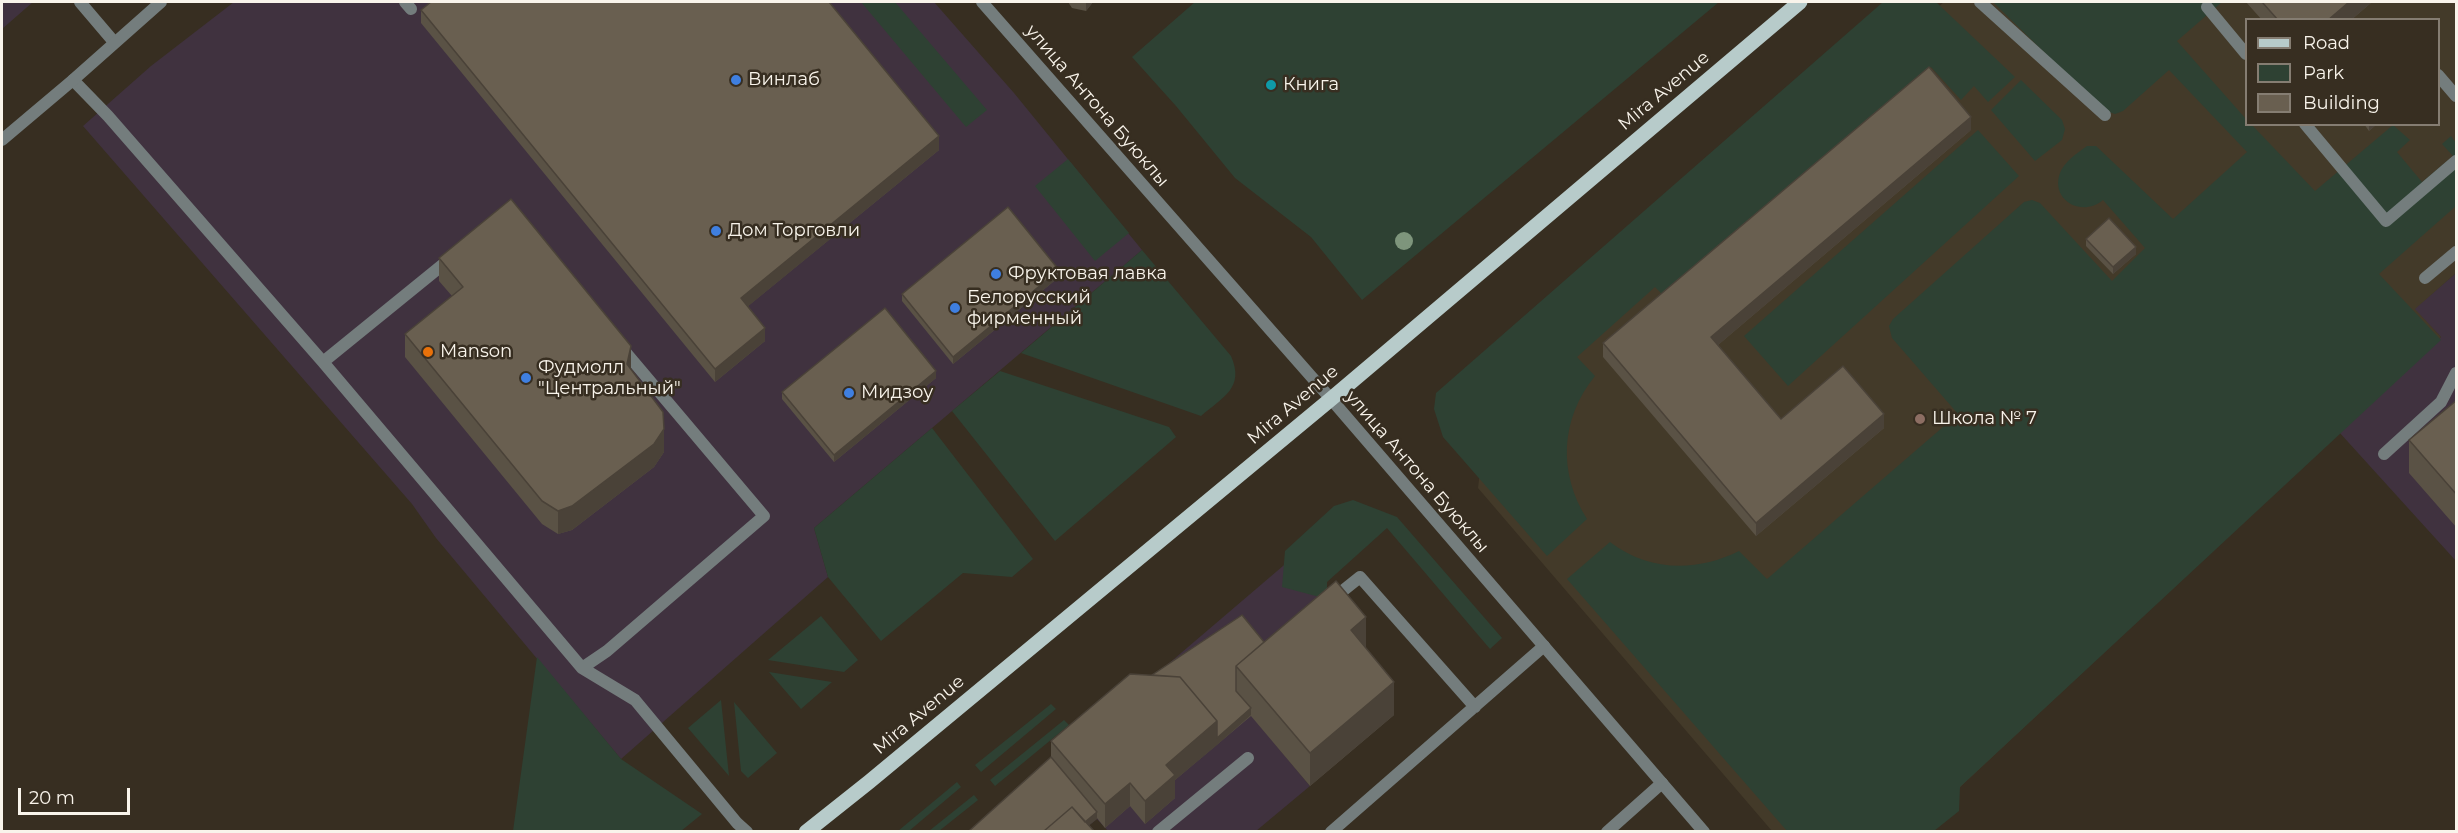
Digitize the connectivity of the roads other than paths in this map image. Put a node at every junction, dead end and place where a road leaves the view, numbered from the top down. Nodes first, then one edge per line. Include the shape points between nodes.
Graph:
1 (80, 2) edge
2 (161, 2) edge
3 (982, 2) edge
4 (1800, 2) edge
5 (1980, 2) edge
6 (2207, 7) dead end
7 (114, 42) junction
8 (2245, 52) edge
9 (2440, 76) edge
10 (73, 80) junction
11 (2457, 96) edge
12 (2105, 115) dead end
13 (2307, 126) edge
14 (2, 140) edge
15 (2457, 161) edge
16 (461, 250) edge
17 (2457, 252) edge
18 (2426, 279) dead end
19 (613, 338) edge
20 (323, 362) junction
21 (2457, 373) edge
22 (1331, 399) junction
23 (2384, 454) dead end
24 (1335, 597) edge
25 (1544, 646) junction
26 (582, 668) junction
27 (1475, 706) junction
28 (1248, 758) dead end
29 (1662, 783) junction
30 (747, 831) edge
31 (806, 831) edge
32 (1158, 831) edge
33 (1331, 831) edge
34 (1607, 831) edge
35 (1704, 831) edge

1 - 7 street
2 - 7 street
3 - 22 street, улица Антона Буюклы
4 - 22 main road, Mira Avenue
5 - 12 street
6 - 8 street
7 - 10 street
9 - 11 street
10 - 14 street
10 - 20 street
13 - 15 street via 2386,221
16 - 20 street
17 - 18 street
19 - 26 street via 764,516
20 - 26 street
21 - 23 street via 2441,402
22 - 25 street, улица Антона Буюклы
22 - 31 main road, Mira Avenue
24 - 27 street via 1359,576
25 - 27 street
25 - 29 street, улица Антона Буюклы
26 - 30 street via 635,700
27 - 33 street
28 - 32 street
29 - 34 street
29 - 35 street, улица Антона Буюклы

